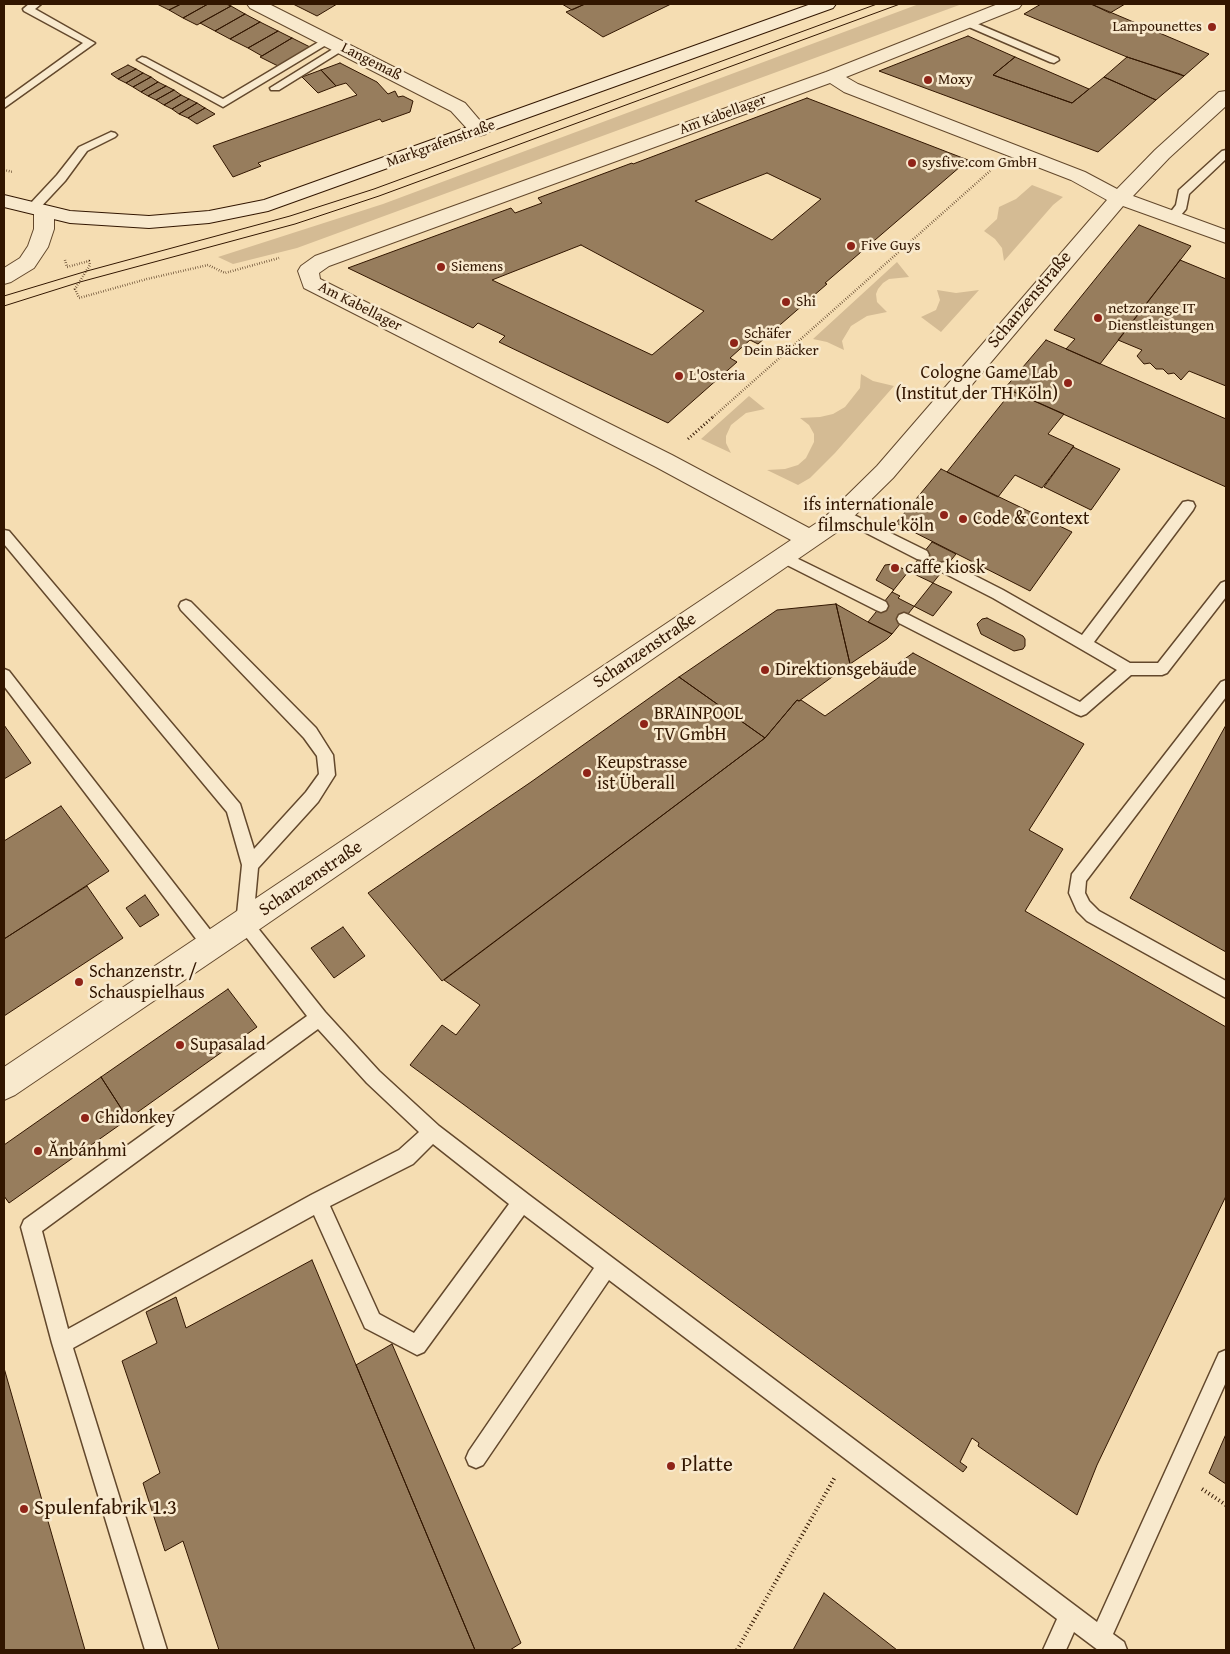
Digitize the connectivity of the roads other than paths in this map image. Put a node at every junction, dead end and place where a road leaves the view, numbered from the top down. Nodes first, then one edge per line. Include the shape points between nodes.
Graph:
1 (36, 4) edge
2 (256, 4) edge
3 (827, 4) edge
4 (1013, 4) edge
5 (972, 20) junction
6 (334, 43) junction
7 (1058, 57) dead end
8 (142, 60) dead end
9 (832, 76) junction
10 (275, 88) dead end
11 (1226, 96) edge
12 (4, 105) edge
13 (480, 130) junction
14 (112, 135) dead end
15 (1226, 152) edge
16 (1119, 198) junction
17 (4, 200) edge
18 (38, 210) junction
19 (1172, 218) junction
20 (1226, 237) edge
21 (4, 277) edge
22 (1188, 506) dead end
23 (842, 514) junction
24 (4, 535) edge
25 (810, 539) junction
26 (922, 555) dead end
27 (784, 556) junction
28 (945, 567) dead end
29 (1226, 587) edge
30 (186, 606) dead end
31 (880, 606) dead end
32 (904, 619) dead end
33 (1084, 644) junction
34 (1128, 669) junction
35 (4, 675) edge
36 (1226, 686) edge
37 (250, 865) junction
38 (244, 924) junction
39 (212, 946) junction
40 (1226, 990) edge
41 (319, 1018) junction
42 (4, 1085) edge
43 (432, 1132) junction
44 (318, 1202) junction
45 (522, 1202) junction
46 (607, 1266) junction
47 (62, 1343) junction
48 (1226, 1360) edge
49 (476, 1458) dead end
50 (1070, 1617) junction
51 (1108, 1644) edge
52 (156, 1650) edge
53 (1054, 1650) edge

1 - 12 lane via 28,9 90,43
2 - 6 street, Langemaß
3 - 13 street, Markgrafenstraße
4 - 5 street, Am Kabellager
5 - 7 lane
5 - 9 street, Am Kabellager
6 - 8 lane via 223,104
6 - 10 lane
6 - 13 street, Langemaß via 458,107
9 - 16 street via 851,88 1078,176
9 - 25 street, Am Kabellager via 322,261 308,271 312,283 664,461
11 - 16 street, Schanzenstraße
13 - 18 street, Markgrafenstraße via 276,202 209,217 149,222 93,220
14 - 18 lane via 84,149
15 - 19 lane via 1183,193 1182,206
16 - 19 street
16 - 23 street, Schanzenstraße via 885,472
17 - 18 street, Markgrafenstraße
18 - 21 street via 44,229 38,247 27,263
19 - 20 street
22 - 33 lane
23 - 25 street, Schanzenstraße
23 - 26 lane
24 - 37 lane via 234,809
25 - 27 street, Schanzenstraße
27 - 31 lane
27 - 38 street, Schanzenstraße
28 - 33 lane
29 - 34 lane via 1162,669
30 - 37 lane via 310,733 325,755 327,775 312,797
32 - 34 lane via 1080,710
33 - 34 lane
35 - 39 lane
36 - 40 lane via 1078,879 1076,892 1093,916
37 - 38 lane
38 - 39 street, Schanzenstraße
38 - 41 lane
39 - 42 street, Schanzenstraße
41 - 43 lane via 373,1077
41 - 47 lane via 31,1226
43 - 44 lane via 406,1157
43 - 45 lane
44 - 45 lane via 372,1321 417,1345
44 - 47 lane
45 - 46 lane
46 - 49 lane
46 - 50 lane
47 - 52 lane
48 - 51 lane via 1177,1471
50 - 51 lane
50 - 53 lane

